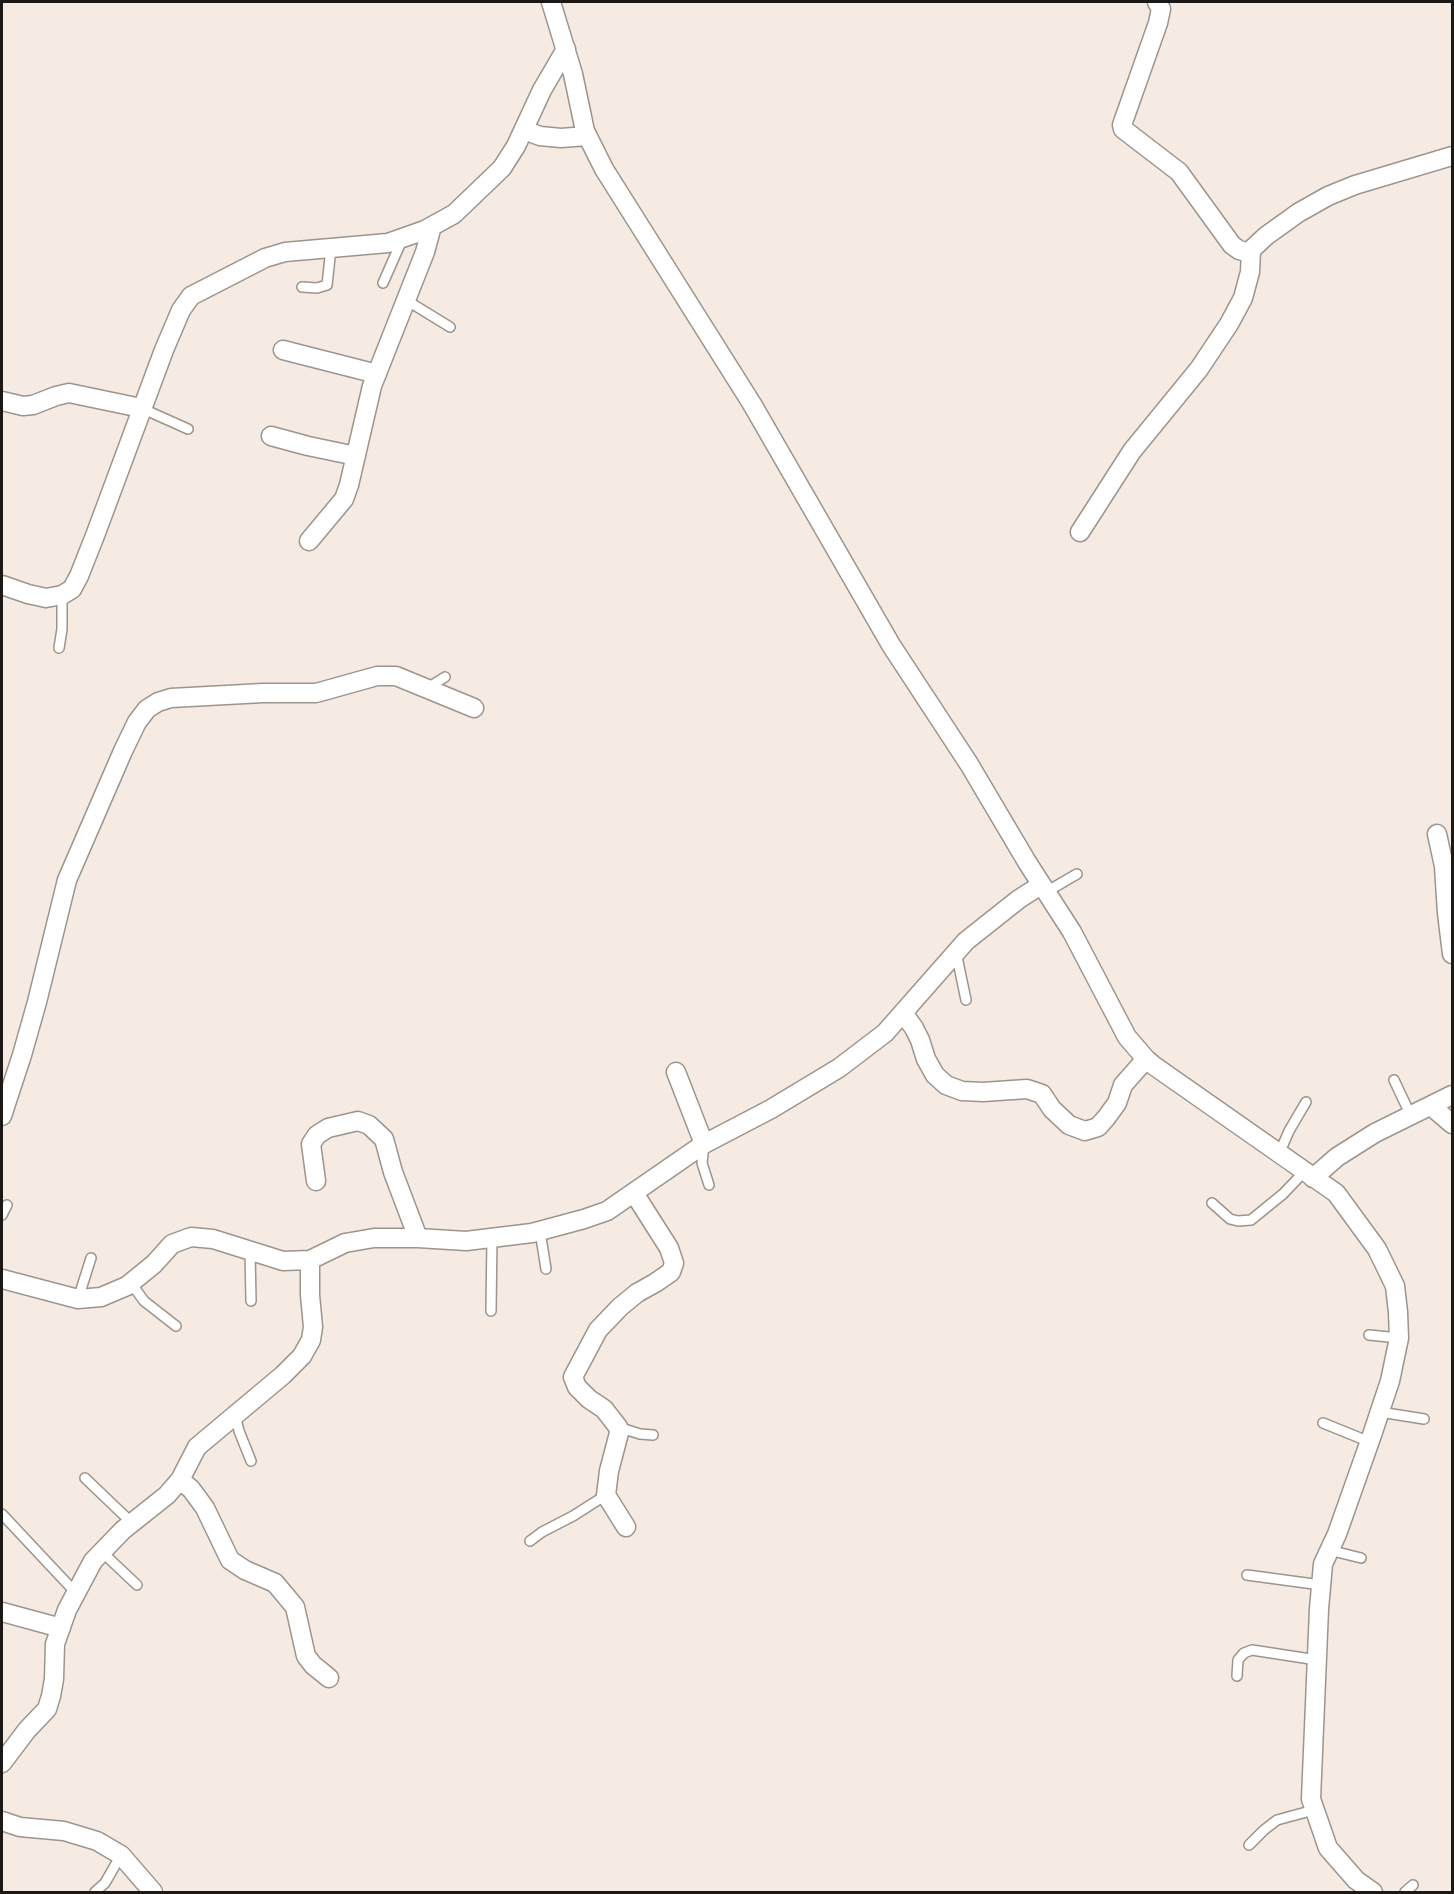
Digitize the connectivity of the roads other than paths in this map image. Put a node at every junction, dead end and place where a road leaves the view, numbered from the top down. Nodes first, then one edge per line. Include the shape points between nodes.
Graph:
1 (551, 2) edge
2 (1157, 2) edge
3 (566, 49) junction
4 (524, 130) junction
5 (587, 136) junction
6 (1452, 156) edge
7 (432, 226) junction
8 (403, 238) junction
9 (331, 248) junction
10 (1251, 250) junction
11 (383, 283) dead end
12 (302, 287) dead end
13 (406, 300) junction
14 (450, 327) dead end
15 (283, 350) dead end
16 (377, 374) junction
17 (2, 401) edge
18 (141, 408) junction
19 (188, 429) dead end
20 (271, 436) dead end
21 (356, 456) junction
22 (1080, 532) dead end
23 (309, 541) dead end
24 (2, 585) edge
25 (62, 595) junction
26 (59, 648) dead end
27 (445, 677) dead end
28 (426, 689) junction
29 (474, 708) dead end
30 (1437, 834) dead end
31 (1448, 865) edge
32 (1077, 874) dead end
33 (1044, 888) junction
34 (956, 952) junction
35 (1452, 954) edge
36 (966, 1000) dead end
37 (904, 1014) junction
38 (1149, 1062) junction
39 (676, 1072) dead end
40 (1394, 1080) dead end
41 (1452, 1095) edge
42 (1306, 1102) dead end
43 (1431, 1106) junction
44 (2, 1116) edge
45 (1411, 1116) junction
46 (1452, 1124) edge
47 (704, 1144) junction
48 (1279, 1154) junction
49 (1309, 1175) junction
50 (316, 1181) dead end
51 (710, 1185) dead end
52 (634, 1193) junction
53 (1212, 1203) dead end
54 (7, 1205) dead end
55 (2, 1215) edge
56 (540, 1231) junction
57 (418, 1238) junction
58 (492, 1238) junction
59 (250, 1251) junction
60 (91, 1258) dead end
61 (310, 1260) junction
62 (546, 1269) dead end
63 (2, 1279) edge
64 (131, 1283) junction
65 (78, 1299) junction
66 (251, 1301) dead end
67 (491, 1311) dead end
68 (176, 1326) dead end
69 (1369, 1335) dead end
70 (1399, 1338) junction
71 (1380, 1412) junction
72 (235, 1415) junction
73 (1424, 1419) dead end
74 (1323, 1423) dead end
75 (618, 1427) junction
76 (653, 1435) dead end
77 (1370, 1442) junction
78 (251, 1461) dead end
79 (85, 1478) dead end
80 (180, 1479) junction
81 (606, 1495) junction
82 (2, 1514) edge
83 (132, 1523) junction
84 (626, 1527) dead end
85 (530, 1541) dead end
86 (1329, 1550) junction
87 (102, 1552) junction
88 (1361, 1558) dead end
89 (1248, 1575) dead end
90 (137, 1585) dead end
91 (1321, 1585) junction
92 (76, 1593) junction
93 (2, 1612) edge
94 (61, 1628) junction
95 (1317, 1660) junction
96 (1237, 1676) dead end
97 (329, 1678) dead end
98 (2, 1763) edge
99 (1314, 1810) junction
100 (2, 1821) edge
101 (1249, 1845) dead end
102 (121, 1855) junction
103 (1413, 1884) dead end
104 (95, 1893) edge
105 (153, 1893) edge
106 (1373, 1893) edge
107 (1405, 1893) edge

1 - 3 street
2 - 10 street via 1161,9 1158,23 1122,125 1179,172 1232,245 1246,252
3 - 4 street
3 - 5 street
4 - 5 street via 540,136
4 - 7 street via 502,168 454,214
5 - 33 street via 752,404 891,645
6 - 10 street via 1328,196 1298,213
7 - 8 street
7 - 13 street
8 - 9 street
8 - 11 lane
9 - 12 lane via 327,285
9 - 18 street via 265,258 191,296 181,310
10 - 22 street via 1243,298 1228,324 1199,369 1132,451
13 - 14 lane
13 - 16 street
15 - 16 street
16 - 21 street
17 - 18 street via 33,405 69,393
18 - 19 lane
18 - 25 street via 79,576 72,589
20 - 21 street
21 - 23 street via 344,499
24 - 25 street via 46,598
25 - 26 lane
27 - 28 lane
28 - 29 street
28 - 44 street via 396,676 377,676 316,693 171,698 147,709 123,751 67,880 37,1002
30 - 31 street
31 - 35 street via 1447,913
32 - 33 lane
33 - 34 street via 1020,899
33 - 38 street via 1072,932 1127,1037
34 - 36 lane
34 - 37 street
37 - 38 street via 921,1040 935,1075 946,1086 983,1092 1027,1089 1042,1094 1069,1125 1085,1131 1098,1127 1117,1103 1123,1085
37 - 47 street via 839,1068
38 - 48 street
39 - 47 street
40 - 45 lane
41 - 43 street
42 - 48 lane
43 - 45 street
43 - 46 street
45 - 49 street via 1375,1133
47 - 51 lane via 702,1163
47 - 52 street
48 - 49 street
49 - 53 lane via 1251,1220 1230,1219
49 - 70 street via 1336,1193 1377,1249 1395,1286
50 - 57 street via 311,1144 317,1134 358,1121 369,1125 384,1138
52 - 56 street via 585,1219
52 - 75 street via 669,1248 674,1263 671,1272 628,1300 598,1330 573,1377 577,1387 604,1408
54 - 55 lane
56 - 58 street
56 - 62 lane
57 - 58 street
57 - 61 street via 374,1238 345,1243
58 - 67 lane
59 - 61 street via 283,1261
59 - 64 street via 213,1239 191,1237 172,1244
59 - 66 lane
60 - 65 lane
61 - 72 street via 311,1340 290,1368
63 - 65 street
64 - 65 street via 101,1297
64 - 68 lane via 144,1301
69 - 70 lane
70 - 71 street
71 - 73 lane
71 - 77 street
72 - 78 lane
72 - 80 street via 197,1448
74 - 77 lane
75 - 76 lane
75 - 81 street
77 - 86 street
79 - 83 lane
80 - 83 street via 167,1495
80 - 97 street via 205,1508 230,1560 275,1583 295,1607 306,1656
81 - 84 street
81 - 85 lane
82 - 92 lane
83 - 87 street
86 - 88 lane
86 - 91 street
87 - 90 lane
87 - 92 street
89 - 91 lane
91 - 95 street
92 - 94 street
93 - 94 street
94 - 98 street via 47,1709
95 - 96 lane via 1252,1650 1238,1660
95 - 99 street via 1311,1799
99 - 101 lane via 1277,1820
99 - 106 street via 1328,1848
100 - 102 street via 20,1827 64,1831 97,1841
102 - 104 lane
102 - 105 street
103 - 107 lane

